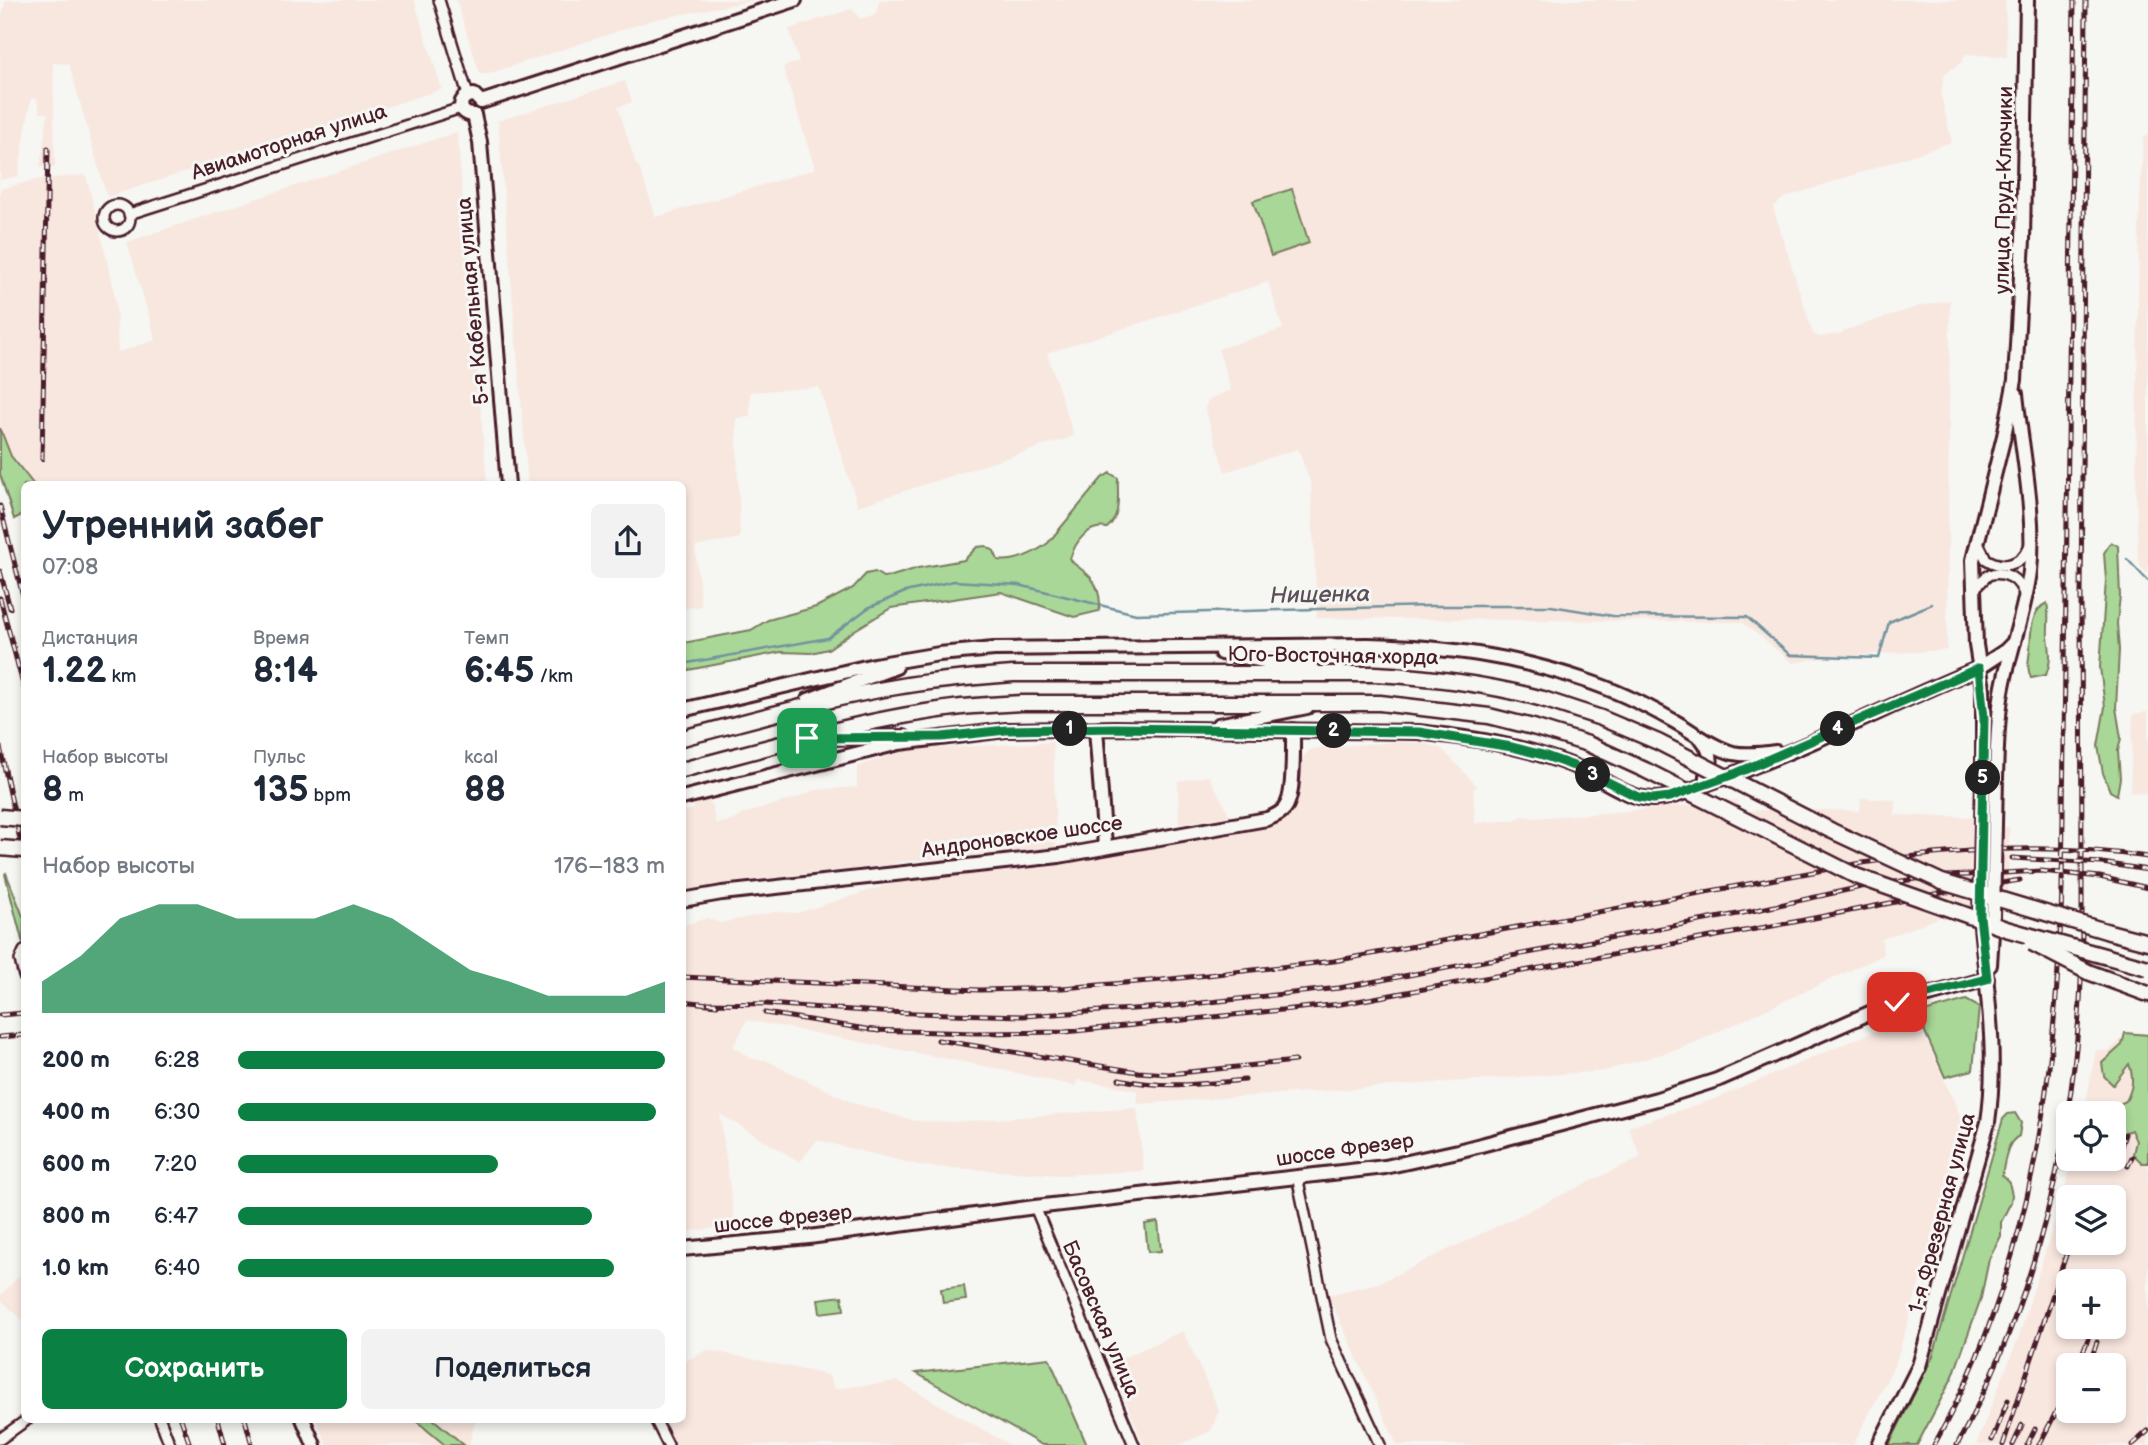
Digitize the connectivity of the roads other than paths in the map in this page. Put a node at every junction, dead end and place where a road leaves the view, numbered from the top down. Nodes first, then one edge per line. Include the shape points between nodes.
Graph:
1 (439, 0) edge
2 (795, 0) edge
3 (2026, 0) edge
4 (468, 95) junction
5 (481, 102) junction
6 (461, 108) junction
7 (474, 115) junction
8 (129, 214) dead end
9 (2015, 380) junction
10 (508, 481) edge
11 (1977, 538) junction
12 (2031, 542) junction
13 (1972, 594) junction
14 (2026, 599) junction
15 (2014, 642) junction
16 (1190, 647) junction
17 (926, 656) junction
18 (1979, 668) junction
19 (1338, 674) junction
20 (1325, 703) junction
21 (686, 709) edge
22 (758, 719) junction
23 (1096, 729) junction
24 (1194, 730) junction
25 (1293, 730) junction
26 (1697, 734) junction
27 (686, 737) edge
28 (942, 737) junction
29 (807, 738) junction
30 (1790, 750) junction
31 (686, 769) edge
32 (1990, 778) junction
33 (1693, 788) junction
34 (686, 796) edge
35 (0, 817) edge
36 (21, 819) edge
37 (1105, 846) junction
38 (0, 848) edge
39 (21, 850) edge
40 (686, 899) edge
41 (2006, 929) junction
42 (2109, 932) junction
43 (2148, 936) edge
44 (2148, 942) edge
45 (2148, 968) edge
46 (1987, 979) junction
47 (2148, 994) edge
48 (1297, 1176) junction
49 (1035, 1207) junction
50 (686, 1249) edge
51 (22, 1423) edge
52 (162, 1423) edge
53 (305, 1423) edge
54 (657, 1423) edge
55 (1, 1438) edge
56 (170, 1445) edge
57 (314, 1445) edge
58 (668, 1445) edge
59 (1134, 1445) edge
60 (1380, 1445) edge
61 (1879, 1445) edge

1 - 4 street
2 - 5 street
3 - 9 street, улица Пруд-Ключики via 2023,240
4 - 5 street
4 - 6 street
5 - 7 street
6 - 7 street
6 - 8 street, Авиамоторная улица
7 - 10 street, 5-я Кабельная улица via 480,142
9 - 11 street, улица Пруд-Ключики
9 - 12 street, улица Пруд-Ключики
11 - 12 street via 1986,559 2000,565 2017,562
11 - 13 street, улица Пруд-Ключики
12 - 14 street, улица Пруд-Ключики
13 - 14 street via 1983,578 2003,573 2020,584
13 - 18 street, улица Пруд-Ключики
14 - 15 street, улица Пруд-Ключики
15 - 18 street
15 - 32 street, улица Пруд-Ключики via 2001,693
16 - 17 street via 994,649
16 - 19 street
16 - 26 street via 1368,645 1472,652 1586,680 1656,710
17 - 21 street
17 - 22 street
18 - 30 street
18 - 32 street, улица Пруд-Ключики
19 - 22 main road, Юго-Восточная хорда via 1075,673 957,678 848,696
19 - 42 main road, Юго-Восточная хорда, bridge via 1434,677 1496,687 1601,718 1942,881
20 - 24 street
20 - 29 main road via 1021,703 904,716
20 - 41 main road, bridge via 1381,703 1489,716 1588,744 1856,876
22 - 27 main road, Юго-Восточная хорда
23 - 24 street
23 - 28 street via 1006,730
23 - 37 street
24 - 25 street
25 - 33 street via 1462,737 1543,755 1638,797 1670,797
25 - 37 street, Андроновское шоссе via 1288,803 1277,815
26 - 30 street via 1734,753
26 - 33 street via 1708,748 1711,764
28 - 29 street
28 - 34 street via 899,743
29 - 31 main road
30 - 33 street
32 - 46 street, 1-я Фрезерная улица, bridge
35 - 36 main road, bridge
37 - 40 street, Андроновское шоссе via 1059,856
38 - 39 main road, bridge
41 - 45 main road, bridge
41 - 47 main road, bridge via 2088,972
42 - 43 main road
42 - 44 main road, Юго-Восточная хорда
46 - 48 street, шоссе Фрезер via 1881,1008 1717,1080 1657,1099 1385,1167
46 - 61 street, 1-я Фрезерная улица via 1991,1081 1984,1143 1919,1367
48 - 49 street, шоссе Фрезер
48 - 60 street via 1331,1339
49 - 50 street, шоссе Фрезер
49 - 59 street, Басовская улица
51 - 55 street
52 - 56 street
53 - 57 street
54 - 58 street

